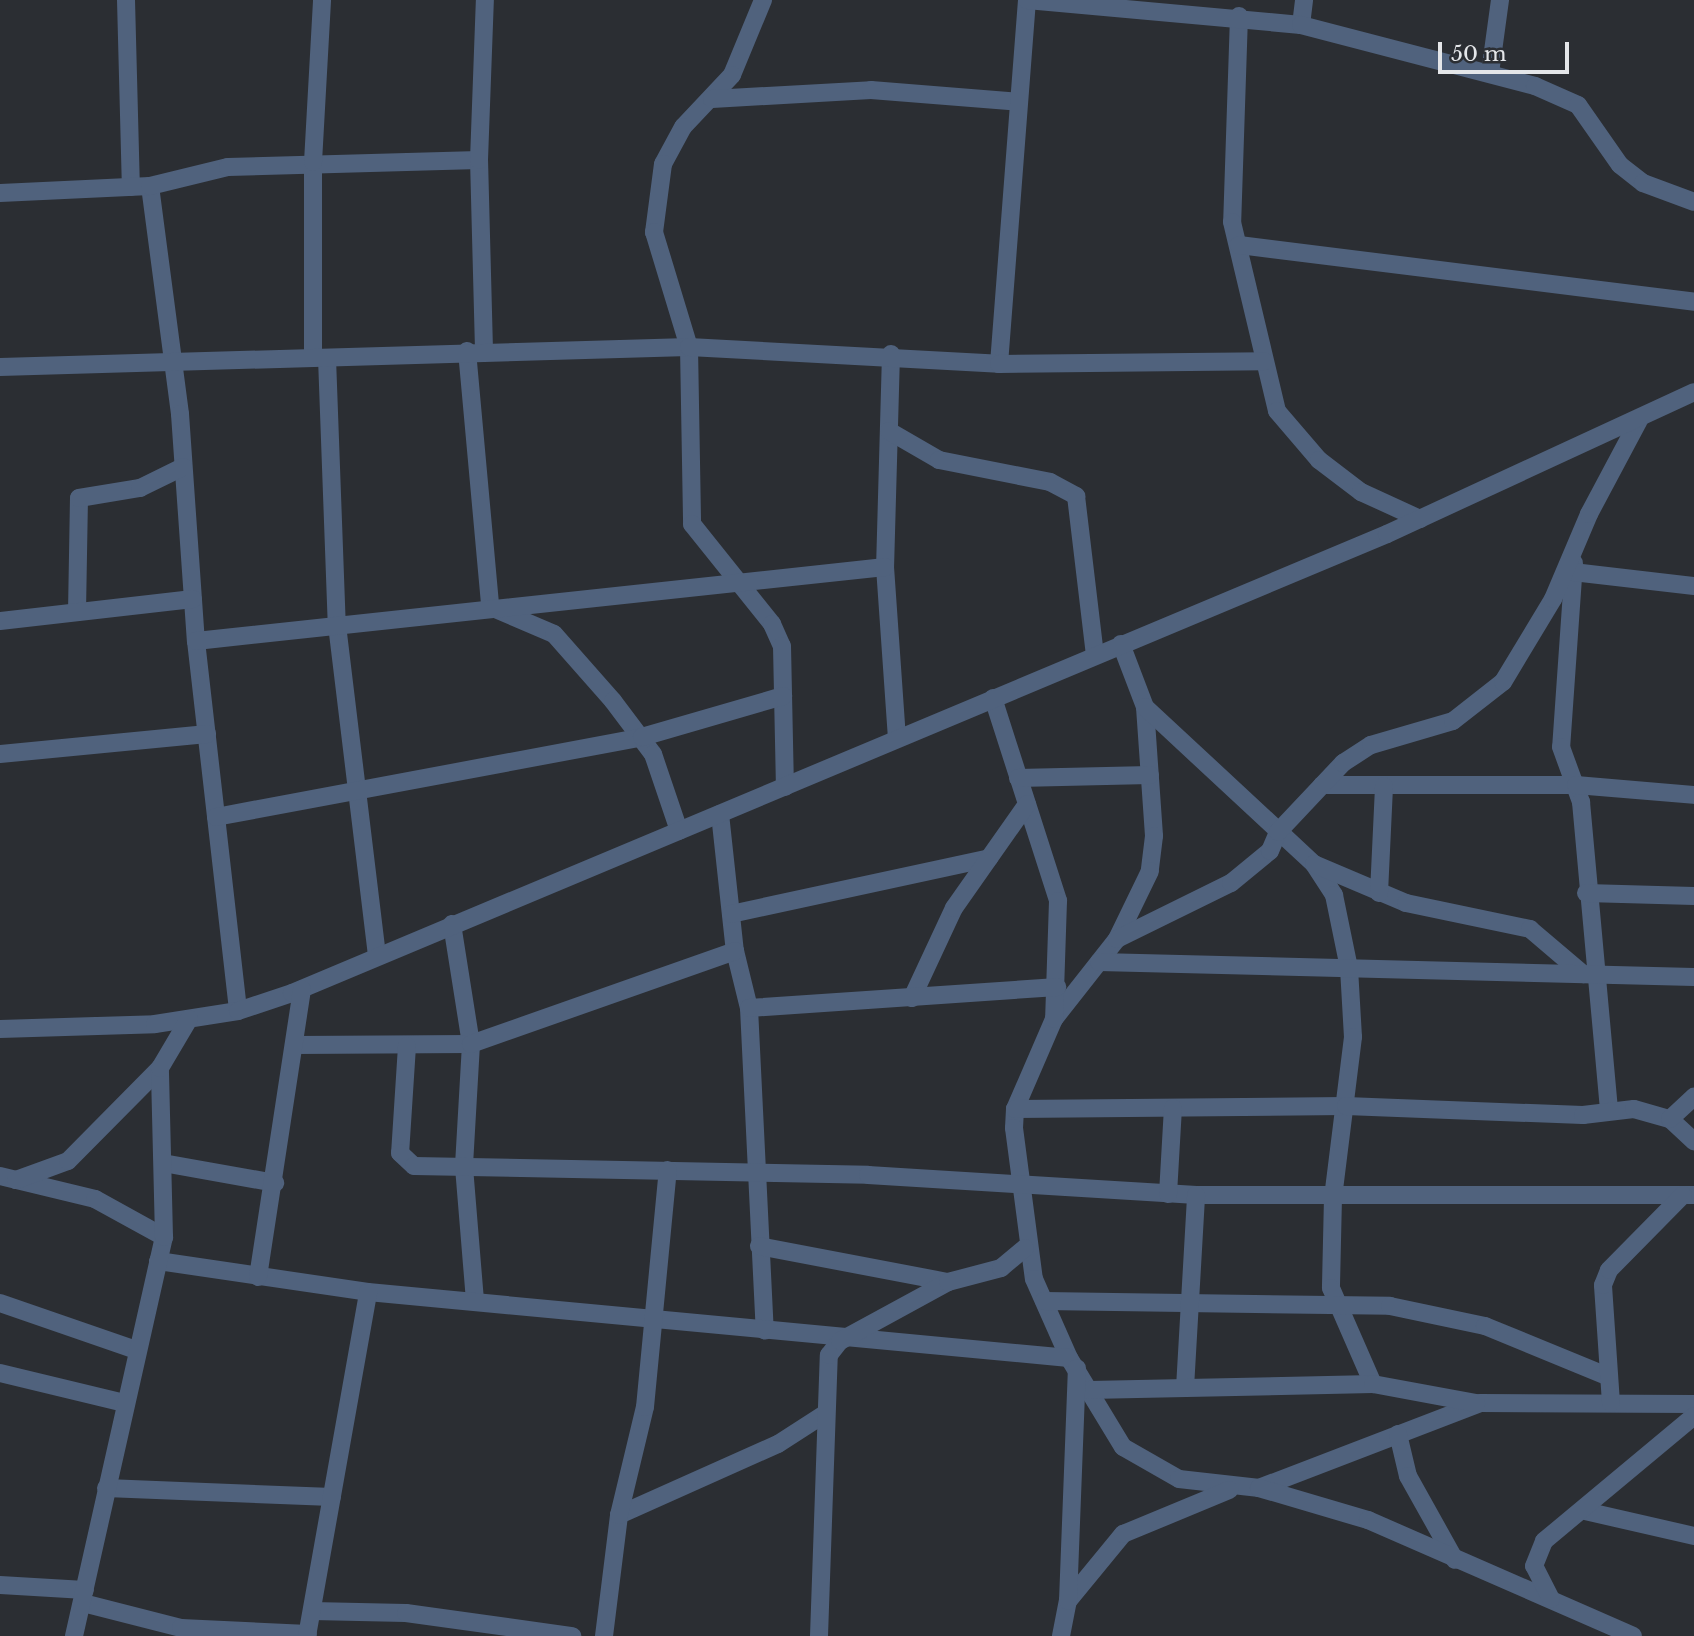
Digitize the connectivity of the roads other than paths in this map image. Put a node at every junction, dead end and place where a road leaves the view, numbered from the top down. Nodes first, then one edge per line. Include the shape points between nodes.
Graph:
1 (126, 0) edge
2 (323, 0) edge
3 (485, 0) edge
4 (764, 0) edge
5 (1304, 0) edge
6 (1500, 0) edge
7 (1239, 16) junction
8 (1301, 25) junction
9 (1490, 74) junction
10 (712, 99) junction
11 (1019, 102) junction
12 (478, 160) junction
13 (313, 162) junction
14 (141, 187) junction
15 (0, 192) edge
16 (1694, 202) edge
17 (1239, 245) junction
18 (1694, 302) edge
19 (689, 347) junction
20 (476, 351) junction
21 (891, 354) junction
22 (320, 358) junction
23 (1264, 361) junction
24 (174, 364) junction
25 (999, 364) junction
26 (0, 367) edge
27 (1694, 392) edge
28 (1639, 420) junction
29 (889, 432) junction
30 (183, 467) junction
31 (1420, 520) junction
32 (1575, 549) junction
33 (885, 567) junction
34 (1573, 572) junction
35 (737, 583) junction
36 (1694, 586) edge
37 (193, 599) junction
38 (489, 606) junction
39 (77, 612) junction
40 (0, 621) edge
41 (337, 625) junction
42 (196, 641) junction
43 (1121, 644) junction
44 (1095, 655) junction
45 (783, 696) junction
46 (993, 698) junction
47 (1145, 707) junction
48 (207, 734) junction
49 (642, 737) junction
50 (897, 738) junction
51 (0, 754) edge
52 (1150, 775) junction
53 (1018, 778) junction
54 (1322, 785) junction
55 (1576, 785) junction
56 (1384, 786) junction
57 (785, 787) junction
58 (353, 789) junction
59 (1694, 795) edge
60 (1027, 804) junction
61 (720, 814) junction
62 (216, 817) junction
63 (679, 831) junction
64 (1278, 832) junction
65 (989, 858) junction
66 (1314, 864) junction
67 (1379, 893) junction
68 (1586, 893) junction
69 (1694, 896) edge
70 (731, 914) junction
71 (452, 924) junction
72 (1117, 939) junction
73 (736, 951) junction
74 (377, 955) junction
75 (1100, 962) junction
76 (1349, 968) junction
77 (1588, 974) junction
78 (1694, 978) edge
79 (1057, 986) junction
80 (302, 989) junction
81 (912, 998) junction
82 (749, 1008) junction
83 (238, 1011) junction
84 (189, 1019) junction
85 (1054, 1019) junction
86 (0, 1029) edge
87 (471, 1044) junction
88 (294, 1045) junction
89 (407, 1046) junction
90 (160, 1068) junction
91 (1694, 1097) edge
92 (1346, 1106) junction
93 (1173, 1108) junction
94 (1015, 1109) junction
95 (1609, 1111) junction
96 (1670, 1119) junction
97 (1694, 1141) edge
98 (163, 1163) junction
99 (464, 1167) junction
100 (668, 1170) junction
101 (753, 1171) junction
102 (8, 1178) edge
103 (275, 1183) junction
104 (1024, 1189) junction
105 (1168, 1194) junction
106 (1196, 1195) junction
107 (1689, 1195) edge
108 (1334, 1197) junction
109 (164, 1237) junction
110 (759, 1245) junction
111 (1025, 1248) junction
112 (158, 1261) junction
113 (258, 1277) junction
114 (948, 1282) junction
115 (368, 1292) junction
116 (475, 1301) junction
117 (1044, 1301) junction
118 (0, 1303) edge
119 (1192, 1305) junction
120 (1337, 1308) junction
121 (649, 1317) junction
122 (765, 1331) junction
123 (840, 1341) junction
124 (136, 1350) junction
125 (1073, 1363) junction
126 (0, 1373) edge
127 (1607, 1376) junction
128 (1373, 1384) junction
129 (1185, 1388) junction
130 (1089, 1390) junction
131 (124, 1403) junction
132 (1611, 1403) junction
133 (1480, 1404) junction
134 (1694, 1404) edge
135 (823, 1415) junction
136 (1694, 1416) edge
137 (1398, 1434) junction
138 (1237, 1487) junction
139 (106, 1488) junction
140 (1258, 1488) junction
141 (332, 1497) junction
142 (1585, 1511) junction
143 (619, 1515) junction
144 (1694, 1536) edge
145 (1455, 1560) junction
146 (0, 1585) edge
147 (84, 1596) junction
148 (1068, 1601) junction
149 (1553, 1602) junction
150 (313, 1611) junction
151 (307, 1635) edge
152 (74, 1636) edge
153 (572, 1636) edge
154 (604, 1636) edge
155 (819, 1636) edge
156 (1060, 1636) edge
157 (1633, 1636) edge

1 - 14 street
2 - 13 street
3 - 12 street
4 - 10 street via 732,75
5 - 8 street
6 - 9 street
7 - 8 street
7 - 11 street via 1027,0
7 - 17 street via 1232,222
8 - 9 street
9 - 16 street via 1578,105 1620,165 1643,183
10 - 11 street via 871,90
10 - 19 street via 683,127 663,164 654,200 663,271
11 - 25 street
12 - 13 street
12 - 20 street
13 - 14 street via 228,167
13 - 22 street
14 - 15 street
14 - 24 street
17 - 18 street
17 - 23 street
19 - 20 street
19 - 21 street
19 - 35 street via 692,524
20 - 22 street
20 - 38 street
21 - 25 street
21 - 29 street
22 - 24 street
22 - 41 street
23 - 25 street
23 - 31 street via 1277,411 1319,460 1361,492
24 - 26 street
24 - 30 street
27 - 28 street
28 - 31 street
28 - 32 street
29 - 33 street
29 - 44 street via 939,460 1050,482 1076,496
30 - 37 street
30 - 39 street via 140,488 79,498
31 - 43 street
32 - 34 street
32 - 54 street via 1536,631 1503,682 1478,707 1453,721 1371,744
33 - 35 street
33 - 50 street
34 - 36 street
34 - 55 street via 1561,747
35 - 38 street
35 - 45 street via 772,624 782,646
37 - 39 street
37 - 42 street
38 - 41 street
38 - 49 street via 554,634
39 - 40 street
41 - 42 street
41 - 58 street
42 - 48 street
43 - 44 street
43 - 47 street
44 - 46 street
45 - 49 street
45 - 57 street
46 - 50 street
46 - 53 street
47 - 52 street
47 - 64 street
48 - 51 street
48 - 62 street
49 - 58 street
49 - 63 street
50 - 57 street
52 - 53 street
52 - 72 street via 1150,872
53 - 60 street
54 - 56 street
54 - 64 street
55 - 56 street
55 - 59 street
55 - 68 street
56 - 67 street
57 - 61 street
58 - 62 street
58 - 74 street
60 - 65 street
60 - 79 street via 1058,901
61 - 63 street
61 - 70 street
62 - 83 street
63 - 71 street
64 - 66 street
64 - 72 street via 1269,851 1231,883
65 - 70 street
65 - 81 street via 954,908
66 - 67 street
66 - 76 street via 1334,895
67 - 77 street via 1530,929
68 - 69 street
68 - 77 street
70 - 73 street
71 - 74 street
71 - 87 street
72 - 75 street
73 - 82 street
73 - 87 street
74 - 80 street
75 - 76 street
75 - 85 street
76 - 77 street
76 - 92 street via 1353,1037
77 - 78 street
77 - 95 street
79 - 81 street
79 - 85 street
80 - 83 street
80 - 88 street
81 - 82 street
82 - 101 street
83 - 84 street
84 - 86 street
84 - 90 street
85 - 94 street
87 - 89 street
87 - 99 street
88 - 89 street
88 - 103 street
89 - 99 street via 404,1162
90 - 98 street
90 - 102 street via 68,1161
91 - 96 street
92 - 93 street
92 - 95 street
92 - 108 street
93 - 94 street
93 - 105 street
94 - 104 street
95 - 96 street via 1634,1109
96 - 97 street
98 - 103 street
98 - 109 street
99 - 100 street
99 - 116 street
100 - 101 street
100 - 121 street
101 - 104 street
101 - 110 street
102 - 109 street via 95,1199
103 - 113 street
104 - 105 street
104 - 111 street
105 - 106 street
106 - 108 street
106 - 119 street
107 - 108 street
107 - 127 street via 1609,1270 1603,1285
108 - 120 street via 1329,1263
109 - 112 street
110 - 114 street
110 - 122 street
111 - 114 street via 1001,1268
111 - 117 street
112 - 113 street
112 - 124 street
113 - 115 street
114 - 123 street
115 - 116 street
115 - 141 street
116 - 121 street
117 - 119 street
117 - 125 street
118 - 124 street
119 - 120 street
119 - 129 street
120 - 127 street via 1390,1306 1440,1314
120 - 128 street
121 - 122 street
121 - 143 street via 645,1407
122 - 123 street
123 - 125 street
123 - 135 street via 824,1373
124 - 131 street
125 - 130 street
125 - 148 street
126 - 131 street
127 - 132 street
128 - 129 street
128 - 133 street
129 - 130 street
130 - 138 street via 1123,1447 1149,1467
131 - 139 street
132 - 133 street
132 - 134 street
133 - 137 street
135 - 143 street via 768,1448
135 - 155 street
136 - 142 street
137 - 140 street
137 - 145 street via 1408,1476
138 - 140 street
138 - 148 street via 1124,1534
139 - 141 street
139 - 147 street
140 - 145 street via 1368,1520
141 - 150 street
142 - 144 street
142 - 149 street via 1544,1541 1535,1556 1535,1579
143 - 154 street
145 - 149 street
146 - 147 street
147 - 151 street via 181,1628
147 - 152 street
148 - 156 street
149 - 157 street
150 - 151 street
150 - 153 street via 406,1613

